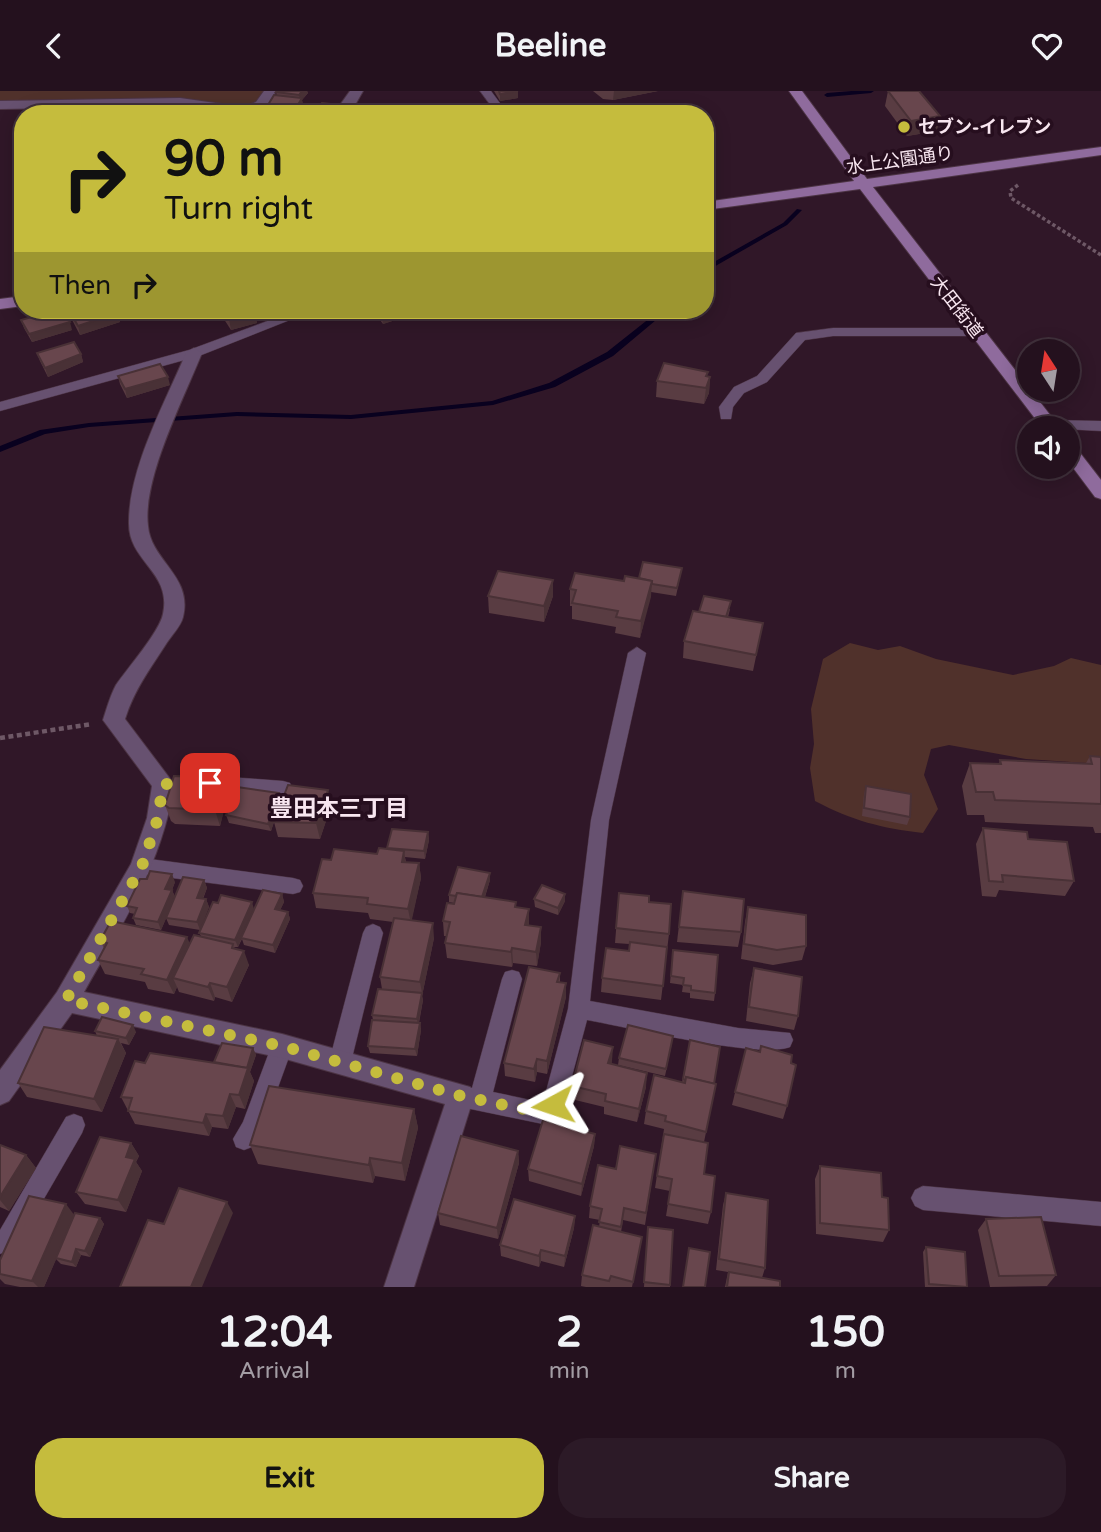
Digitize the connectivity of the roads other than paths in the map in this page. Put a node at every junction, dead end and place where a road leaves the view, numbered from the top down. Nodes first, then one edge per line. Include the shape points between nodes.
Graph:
1 (485, 91) edge
2 (795, 91) edge
3 (0, 105) edge
4 (201, 105) edge
5 (496, 105) edge
6 (1101, 151) edge
7 (863, 184) junction
8 (714, 205) edge
9 (284, 319) edge
10 (975, 331) junction
11 (194, 353) junction
12 (0, 407) edge
13 (726, 416) dead end
14 (1041, 416) edge
15 (1080, 426) edge
16 (1101, 426) edge
17 (1080, 465) edge
18 (1101, 493) edge
19 (637, 653) dead end
20 (163, 784) junction
21 (283, 788) dead end
22 (142, 866) junction
23 (293, 886) dead end
24 (373, 933) dead end
25 (512, 979) dead end
26 (66, 1000) junction
27 (579, 1009) junction
28 (782, 1040) dead end
29 (282, 1046) junction
30 (340, 1062) junction
31 (0, 1092) edge
32 (470, 1098) junction
33 (74, 1125) dead end
34 (244, 1139) dead end
35 (923, 1198) dead end
36 (1101, 1213) edge
37 (0, 1242) edge
38 (400, 1287) edge

1 - 5 lane
2 - 7 street, 大田街道
3 - 4 street
6 - 7 street, 水上公園通り
7 - 8 street, 水上公園通り
7 - 10 street, 大田街道
9 - 11 lane
10 - 13 lane via 802,336 762,379 739,390 726,407
10 - 14 street, 大田街道
11 - 12 lane
11 - 20 street via 144,477 138,525 144,547 176,592 173,618 123,692 114,720
15 - 16 lane
17 - 18 street
19 - 27 lane via 600,820
20 - 21 lane via 185,781
20 - 22 street via 158,818
22 - 23 lane
22 - 26 street
24 - 30 lane
25 - 32 lane
26 - 29 street
26 - 31 street
27 - 28 lane via 738,1038
27 - 32 lane via 553,1105 543,1113
29 - 30 street
29 - 34 lane via 252,1129
30 - 32 street
32 - 38 street
33 - 37 lane via 8,1239
35 - 36 lane

